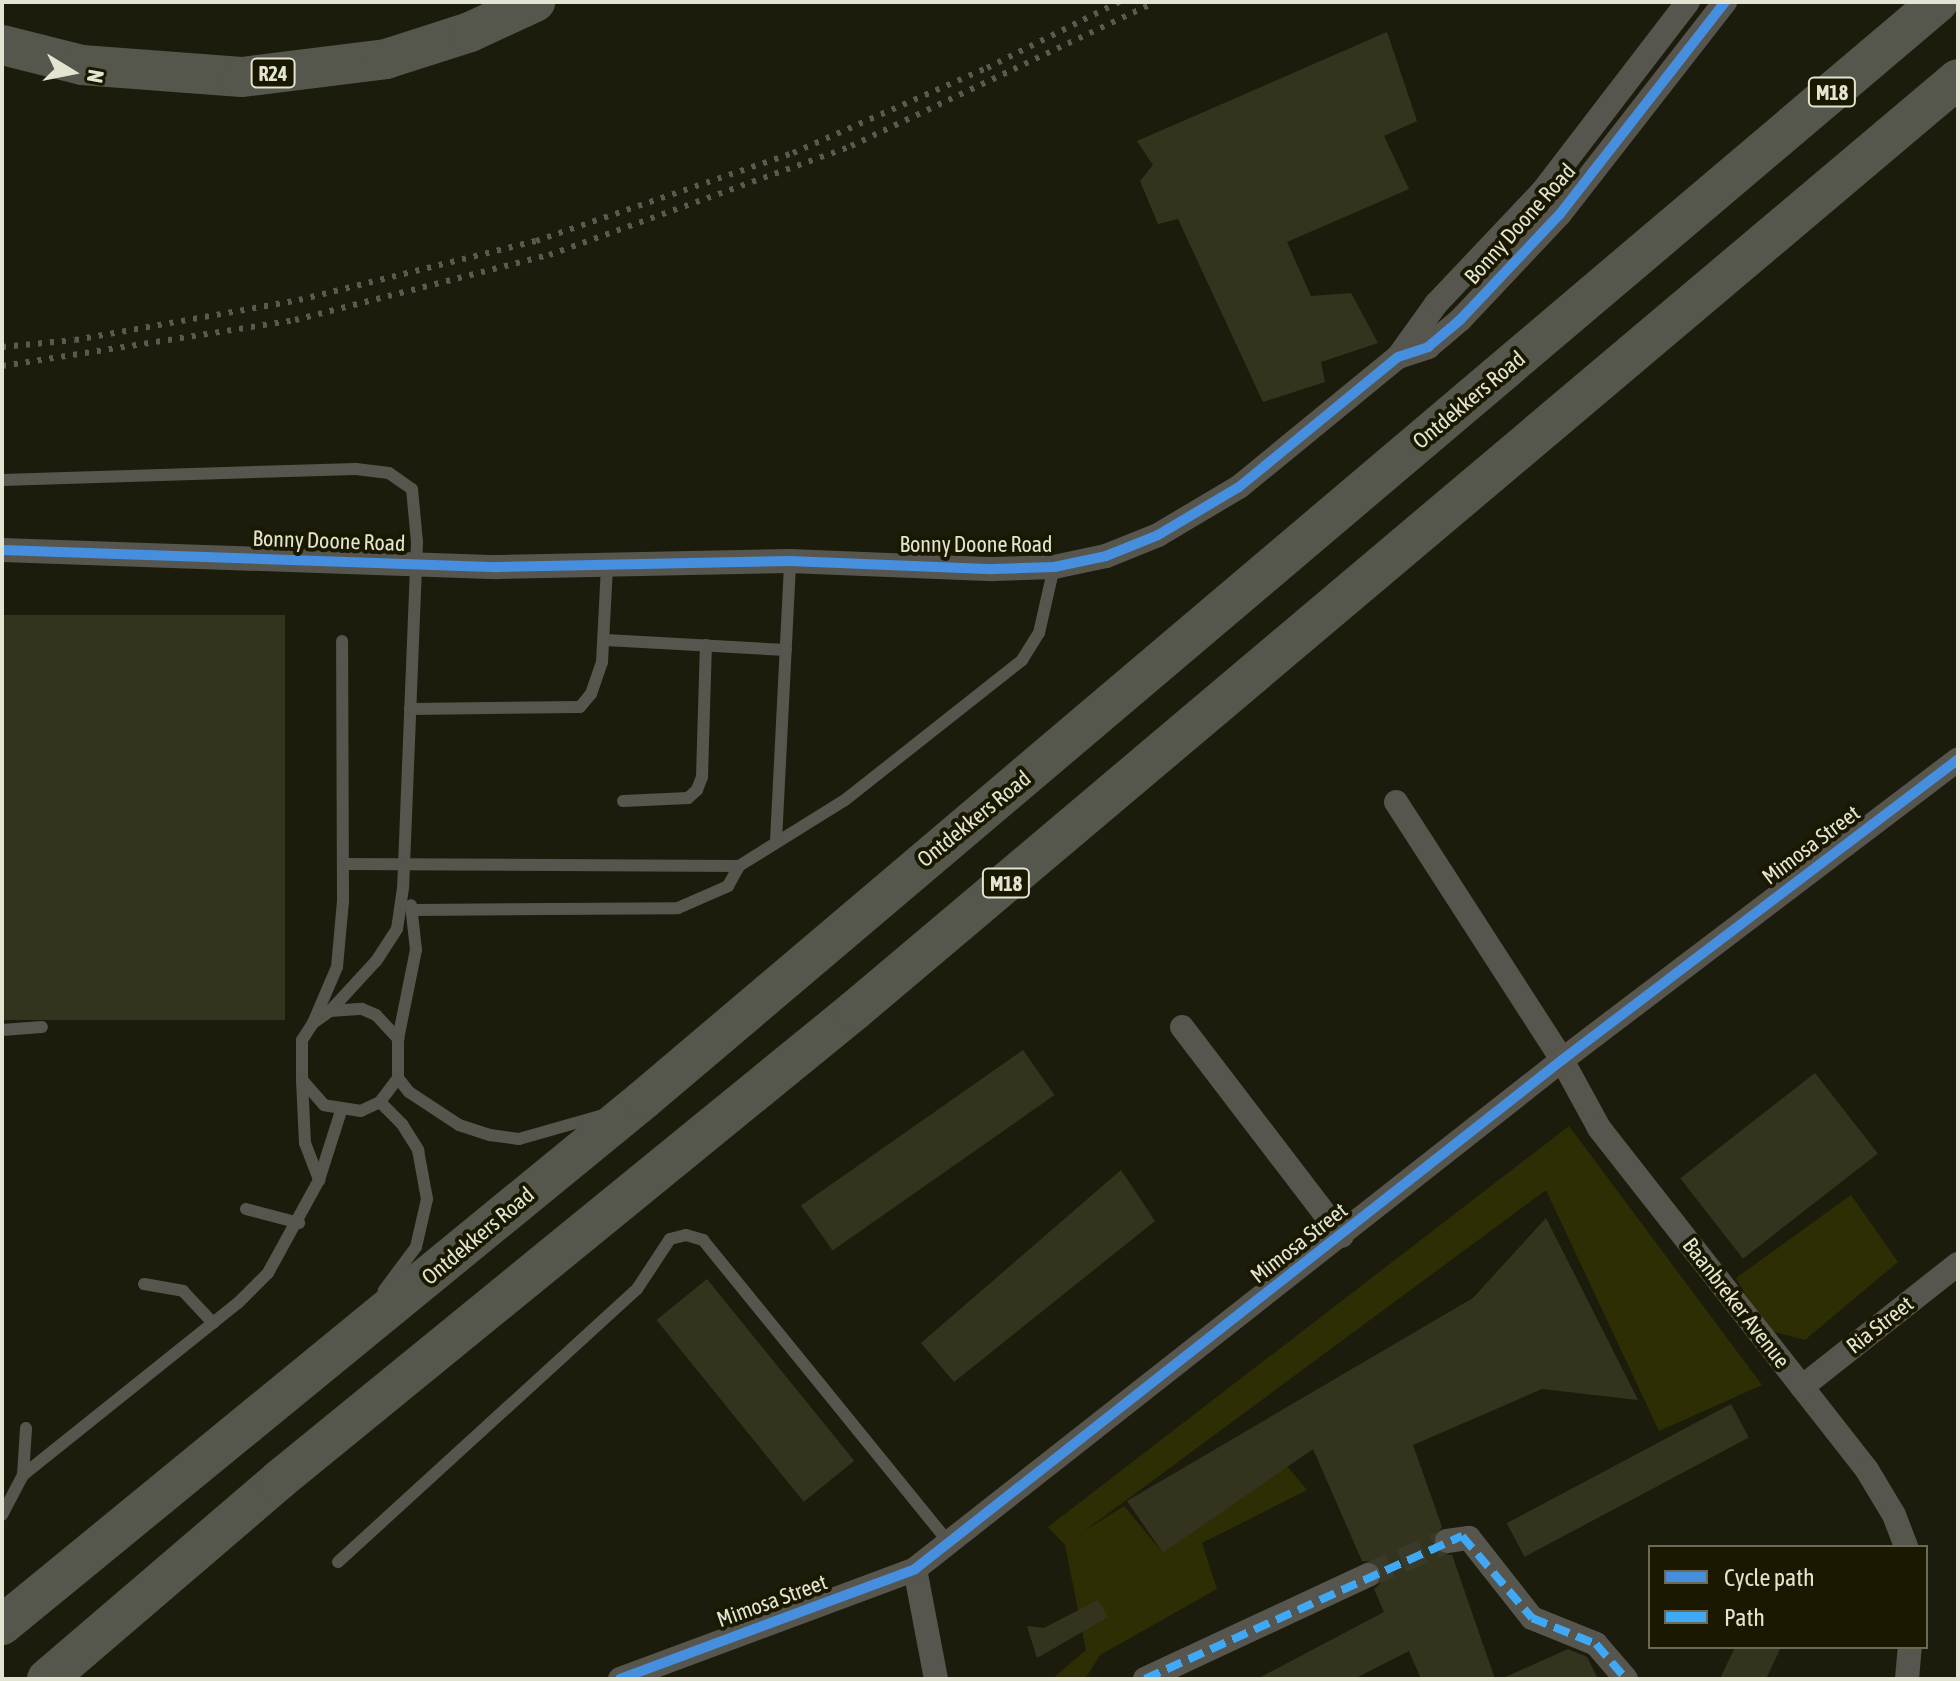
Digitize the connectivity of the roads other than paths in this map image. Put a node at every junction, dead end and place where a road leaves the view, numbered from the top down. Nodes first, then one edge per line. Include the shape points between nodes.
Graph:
1 (535, 2) edge
2 (1688, 2) edge
3 (1725, 2) edge
4 (1938, 2) edge
5 (2, 45) edge
6 (1958, 79) edge
7 (1398, 357) junction
8 (2, 480) edge
9 (2, 550) edge
10 (790, 561) junction
11 (416, 563) junction
12 (607, 565) junction
13 (1054, 567) junction
14 (606, 640) junction
15 (342, 641) dead end
16 (706, 645) junction
17 (786, 650) junction
18 (410, 709) junction
19 (1958, 759) edge
20 (623, 801) dead end
21 (1396, 802) dead end
22 (776, 841) junction
23 (343, 864) junction
24 (406, 866) junction
25 (739, 866) junction
26 (403, 888) junction
27 (413, 910) junction
28 (330, 1011) junction
29 (313, 1023) junction
30 (42, 1027) dead end
31 (1182, 1027) dead end
32 (2, 1030) edge
33 (398, 1039) junction
34 (1562, 1060) junction
35 (398, 1078) junction
36 (302, 1080) junction
37 (643, 1100) junction
38 (380, 1102) junction
39 (341, 1111) junction
40 (319, 1180) junction
41 (246, 1209) dead end
42 (299, 1223) junction
43 (1342, 1236) junction
44 (1958, 1264) edge
45 (144, 1284) dead end
46 (213, 1323) junction
47 (315, 1371) junction
48 (1802, 1387) junction
49 (26, 1428) dead end
50 (23, 1475) junction
51 (2, 1515) edge
52 (1447, 1541) tunnel mouth
53 (948, 1542) junction
54 (1905, 1545) edge
55 (338, 1562) dead end
56 (915, 1569) junction
57 (1368, 1575) tunnel mouth
58 (2, 1625) edge
59 (1910, 1649) edge
60 (47, 1679) edge
61 (620, 1679) edge
62 (936, 1679) edge
63 (1145, 1679) edge
64 (1626, 1679) edge
65 (1907, 1679) edge

1 - 5 main road, R24 via 470,32 386,59 242,77 82,65
2 - 7 street, Bonny Doone Road via 1542,192 1422,320
3 - 7 street, Bonny Doone Road via 1560,214 1460,320 1428,347
4 - 37 main road, Ontdekkers Road / M18
6 - 60 main road, M18 via 880,990 279,1480
7 - 13 street, Bonny Doone Road via 1239,487 1158,535 1106,556
8 - 11 lane via 356,469 389,473 412,489
9 - 11 street, Bonny Doone Road
10 - 12 street, Bonny Doone Road
10 - 13 street, Bonny Doone Road
10 - 17 lane
11 - 12 street, Bonny Doone Road
11 - 18 lane
12 - 14 lane
13 - 22 lane via 1039,633 1022,660 845,800
14 - 16 lane
14 - 18 lane via 591,694 570,711
15 - 23 lane
16 - 17 lane
16 - 20 lane via 697,790 688,798
17 - 22 lane
18 - 24 lane
19 - 34 street, Mimosa Street
21 - 34 street, Baanbreker Avenue
22 - 25 lane
23 - 24 lane
23 - 29 lane via 337,967
24 - 25 lane
24 - 26 lane
25 - 27 lane via 728,886 678,908
26 - 27 lane
26 - 28 lane via 397,929
27 - 33 lane via 416,950
28 - 29 lane
28 - 33 lane via 362,1009 376,1015
29 - 36 lane via 302,1040
30 - 32 lane
31 - 43 street
33 - 35 lane
34 - 43 street, Mimosa Street
34 - 48 street, Baanbreker Avenue via 1599,1128
35 - 37 lane via 409,1092 459,1125 519,1139 563,1130
35 - 38 lane
36 - 39 lane via 324,1105
36 - 40 lane via 305,1143
37 - 47 main road, Ontdekkers Road / M18
38 - 39 lane via 361,1111
38 - 47 lane via 418,1150 427,1199 416,1247
39 - 40 lane
40 - 42 lane
41 - 42 lane
42 - 46 lane via 268,1273
43 - 53 street, Mimosa Street
44 - 48 street, Ria Street
45 - 46 lane via 183,1291
46 - 50 lane
47 - 58 main road, Ontdekkers Road / M18
48 - 54 street, Baanbreker Avenue via 1867,1470
49 - 50 lane
50 - 51 lane
52 - 64 street via 1469,1538 1532,1618 1596,1644
53 - 55 lane via 703,1240 677,1236 649,1264 625,1300
53 - 56 street, Mimosa Street
56 - 61 street, Mimosa Street
56 - 62 street
57 - 63 street
59 - 65 street

